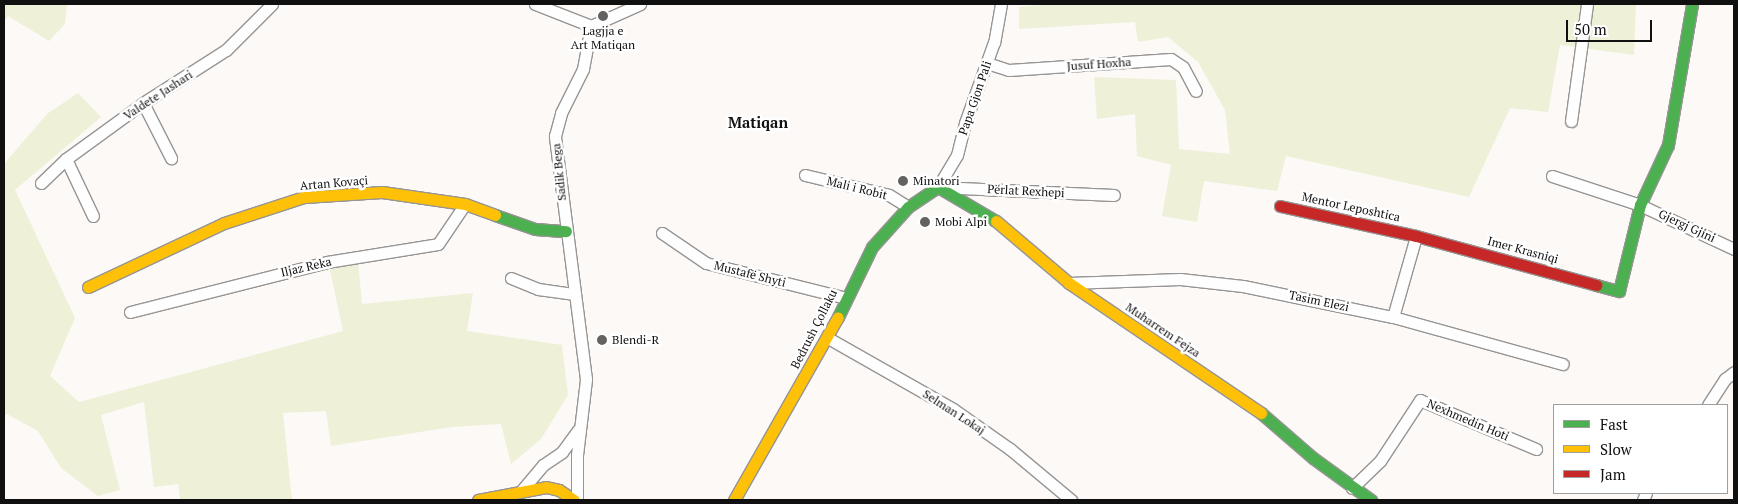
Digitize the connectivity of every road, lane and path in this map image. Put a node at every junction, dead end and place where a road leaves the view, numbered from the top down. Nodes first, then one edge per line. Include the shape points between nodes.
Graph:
1 (272, 4) edge
2 (535, 4) edge
3 (640, 4) edge
4 (1001, 4) edge
5 (1587, 4) edge
6 (1692, 4) edge
7 (592, 26) junction
8 (987, 63) junction
9 (1196, 91) dead end
10 (143, 103) junction
11 (1571, 121) dead end
12 (171, 158) dead end
13 (66, 159) junction
14 (805, 175) dead end
15 (1552, 176) dead end
16 (41, 183) dead end
17 (938, 187) junction
18 (1114, 195) dead end
19 (465, 204) junction
20 (1640, 205) junction
21 (1280, 206) dead end
22 (908, 207) junction
23 (93, 216) dead end
24 (566, 230) junction
25 (662, 233) dead end
26 (1416, 236) junction
27 (1734, 248) edge
28 (511, 278) dead end
29 (1069, 283) junction
30 (88, 287) dead end
31 (575, 294) junction
32 (846, 298) junction
33 (130, 312) dead end
34 (1393, 317) junction
35 (828, 338) junction
36 (1563, 364) dead end
37 (1734, 372) edge
38 (1709, 404) edge
39 (579, 428) junction
40 (1536, 449) dead end
41 (1352, 488) junction
42 (522, 490) junction
43 (478, 500) edge
44 (576, 500) edge
45 (734, 500) edge
46 (1071, 500) edge
47 (1371, 500) edge

1 - 10 street, Valdete Jashari via 226,50
2 - 7 street
3 - 7 street
4 - 8 street, Papa Gjon Pali
5 - 11 street
6 - 20 street, Imer Krasniqi via 1668,145
7 - 24 street, Sadik Bega via 583,69 561,113 555,136
8 - 9 street, Jusuf Hoxha via 1009,70 1171,59 1183,67
8 - 17 street, Papa Gjon Pali via 957,155
10 - 12 street
10 - 13 street, Valdete Jashari
13 - 16 street, Valdete Jashari
13 - 23 street
14 - 22 street, Mali i Robit via 889,195
15 - 20 street
17 - 18 street, Përlat Rexhepi
17 - 22 street, Bedrush Çollaku
17 - 29 street, Muharrem Fejza via 986,212
19 - 24 street, Artan Kovaçi via 535,229
19 - 30 street, Artan Kovaçi via 382,192 304,197 224,223
19 - 33 street, Iljaz Reka via 438,244 327,262
20 - 26 street, Imer Krasniqi via 1619,291
20 - 27 street, Gjergj Gjini
21 - 26 street, Mentor Leposhtica
22 - 32 street, Bedrush Çollaku via 872,247
24 - 31 street, Sadik Bega
25 - 32 street, Mustafë Shyti via 706,263
26 - 34 street
28 - 31 street via 538,289
29 - 34 street, Tasim Elezi via 1189,280 1273,291
29 - 41 street, Muharrem Fejza via 1275,422 1313,458
31 - 39 street, Sadik Bega via 586,379
32 - 35 street, Bedrush Çollaku
34 - 36 street, Tasim Elezi
35 - 45 street, Bedrush Çollaku
35 - 46 street, Selman Lokaj via 953,409 1010,449
37 - 38 street via 1725,379
39 - 42 street, Sadik Bega via 562,452 543,465
39 - 44 street, Sadik Bega
40 - 41 street, Nexhmedin Hoti via 1420,400 1380,461
41 - 47 street, Muharrem Fejza
42 - 43 street
42 - 44 street via 546,487

